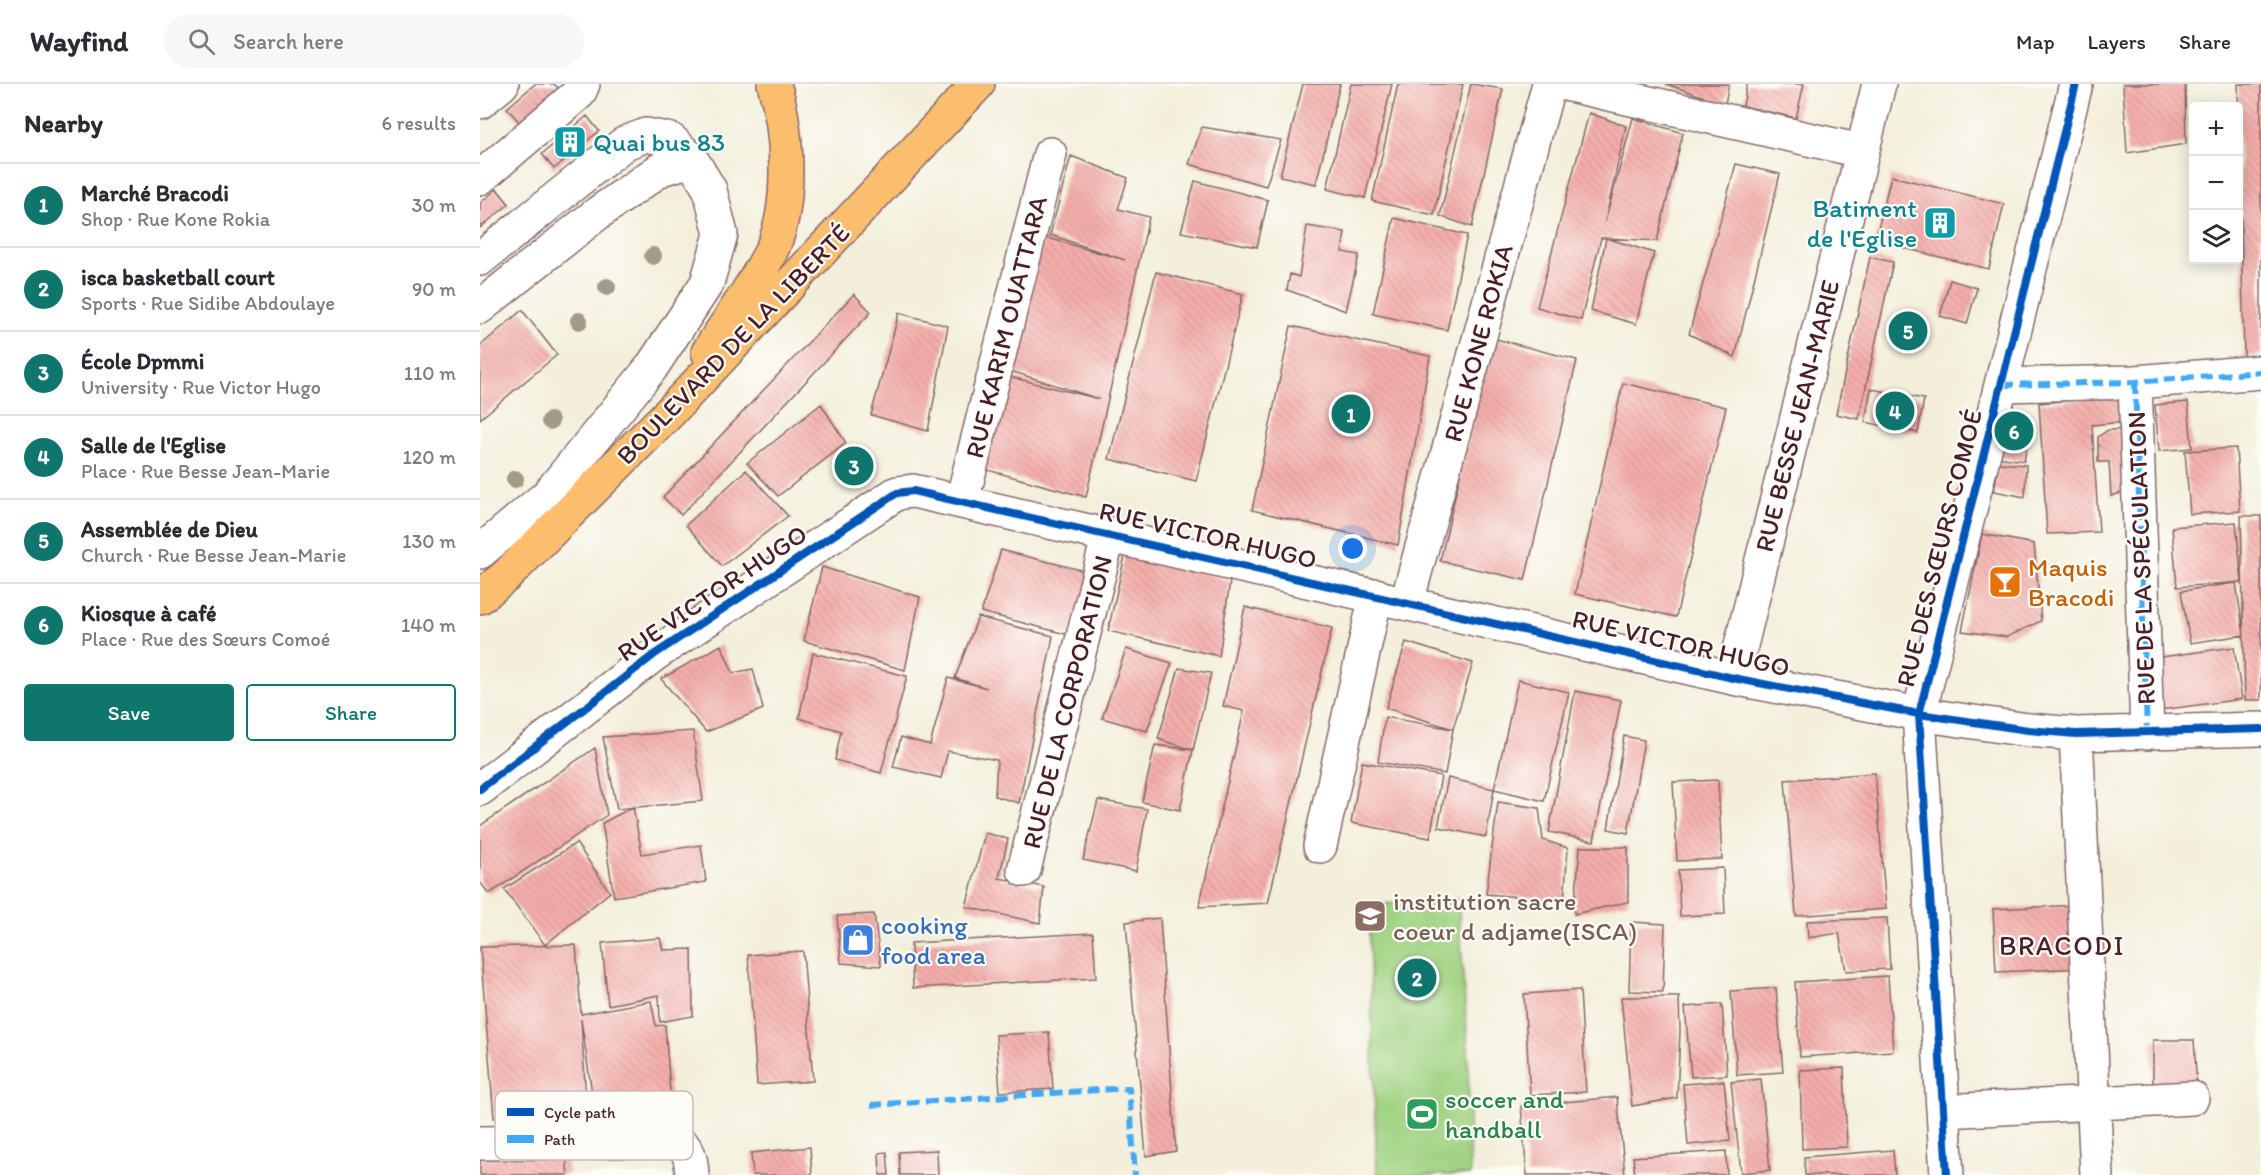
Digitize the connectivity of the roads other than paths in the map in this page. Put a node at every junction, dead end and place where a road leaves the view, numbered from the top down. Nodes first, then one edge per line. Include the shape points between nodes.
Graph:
1 (502, 84) edge
2 (583, 84) edge
3 (774, 84) edge
4 (978, 84) edge
5 (1550, 84) edge
6 (1565, 84) edge
7 (1879, 84) edge
8 (2076, 84) edge
9 (480, 102) edge
10 (1861, 152) junction
11 (1050, 153) dead end
12 (692, 160) junction
13 (480, 178) edge
14 (480, 259) edge
15 (480, 307) edge
16 (2261, 372) edge
17 (2135, 382) junction
18 (2002, 385) junction
19 (670, 412) junction
20 (962, 501) junction
21 (1109, 534) junction
22 (480, 552) edge
23 (1376, 595) junction
24 (480, 597) edge
25 (1407, 602) junction
26 (1732, 678) junction
27 (1919, 714) junction
28 (2261, 729) edge
29 (2147, 733) junction
30 (2076, 734) junction
31 (480, 789) edge
32 (1320, 846) dead end
33 (1024, 870) dead end
34 (2192, 1098) dead end
35 (2094, 1104) junction
36 (1944, 1111) junction
37 (480, 1143) edge
38 (495, 1143) edge
39 (691, 1160) edge
40 (692, 1175) edge
41 (1947, 1175) edge
42 (2097, 1175) edge

1 - 9 street
2 - 13 street via 579,93
3 - 19 main road via 786,153 783,208 772,250
4 - 19 main road, BOULEVARD DE LA LIBERTÉ
5 - 25 street, RUE KONE ROKIA
6 - 10 street
7 - 10 street, RUE BESSE JEAN-MARIE
8 - 18 street, RUE DES SŒURS COMOÉ
10 - 26 street, RUE BESSE JEAN-MARIE
11 - 20 street, RUE KARIM OUATTARA
12 - 14 street via 671,140 646,135 625,143
12 - 15 street via 661,169 598,213
12 - 22 street via 710,189 721,234 707,283 651,368 548,495
16 - 17 street
17 - 18 street
17 - 29 street, RUE DE LA SPÉCULATION
18 - 27 street, RUE DES SŒURS COMOÉ
19 - 24 main road, BOULEVARD DE LA LIBERTÉ
20 - 21 street, RUE VICTOR HUGO
20 - 31 street, RUE VICTOR HUGO via 913,491 897,494 655,654
21 - 23 street, RUE VICTOR HUGO
21 - 33 street, RUE DE LA CORPORATION
23 - 25 street, RUE VICTOR HUGO
23 - 32 street
25 - 26 street, RUE VICTOR HUGO
26 - 27 street, RUE VICTOR HUGO
27 - 30 street, RUE VICTOR HUGO
27 - 36 street, RUE DES SŒURS COMOÉ
28 - 29 street, RUE VICTOR HUGO
29 - 30 street, RUE VICTOR HUGO
30 - 35 street
34 - 35 street
35 - 36 street
35 - 42 street
36 - 41 street, RUE DES SŒURS COMOÉ
37 - 38 street
39 - 40 street

